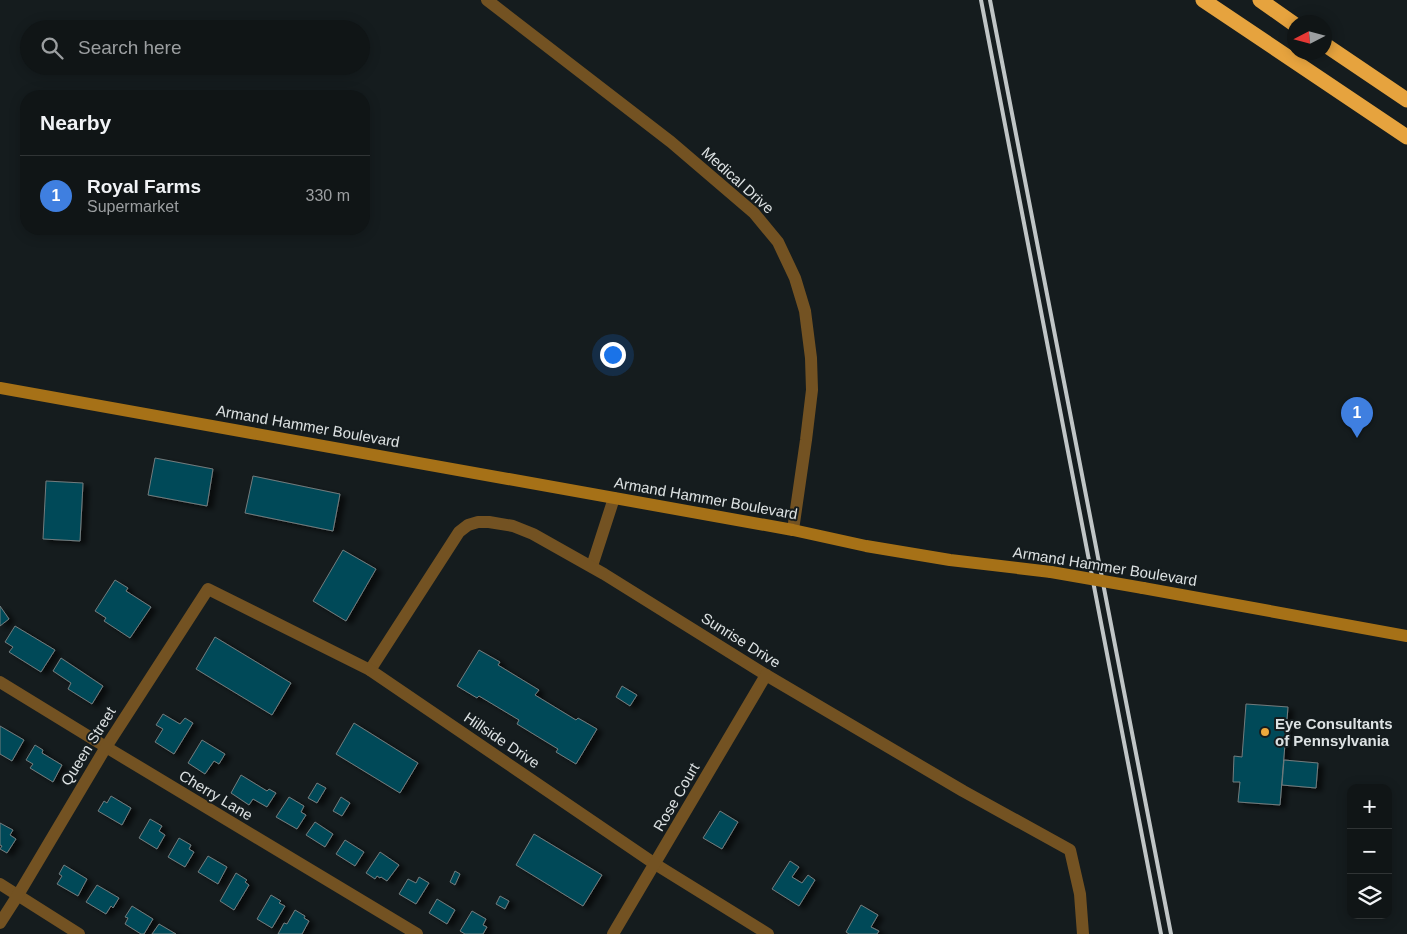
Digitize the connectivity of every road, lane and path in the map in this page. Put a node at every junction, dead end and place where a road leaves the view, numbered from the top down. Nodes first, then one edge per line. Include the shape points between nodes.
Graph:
1 (487, 0) edge
2 (1203, 0) edge
3 (1260, 0) edge
4 (1269, 0) edge
5 (1293, 15) edge
6 (1287, 19) edge
7 (1332, 41) edge
8 (1332, 49) edge
9 (1407, 88) edge
10 (1407, 100) edge
11 (1407, 137) edge
12 (0, 388) edge
13 (614, 498) junction
14 (792, 530) junction
15 (592, 566) junction
16 (208, 588) joint
17 (1407, 636) edge
18 (370, 670) junction
19 (766, 675) junction
20 (0, 682) edge
21 (106, 747) junction
22 (655, 864) junction
23 (0, 884) edge
24 (18, 895) junction
25 (0, 923) edge
26 (79, 934) edge
27 (417, 934) edge
28 (613, 934) edge
29 (768, 934) edge
30 (1083, 934) edge

1 - 14 street, Medical Drive via 671,142 754,213 778,242 796,278 805,311 811,358 812,390
2 - 11 highway
3 - 6 highway
4 - 5 highway
7 - 9 highway
8 - 10 highway
12 - 13 street, Armand Hammer Boulevard
13 - 14 street, Armand Hammer Boulevard
13 - 15 street
14 - 17 street, Armand Hammer Boulevard, bridge via 866,546 1051,572
15 - 18 street, Sunrise Drive via 513,526 489,522 468,524 459,532
15 - 19 street, Sunrise Drive
16 - 18 street, Hillside Drive
16 - 21 street, Queen Street
18 - 22 street, Hillside Drive
19 - 22 street, Rose Court
19 - 30 street, Sunrise Drive via 963,792 1070,850 1080,894
20 - 21 street, Cherry Lane
21 - 24 street, Queen Street
21 - 27 street, Cherry Lane
22 - 28 street, Rose Court
22 - 29 street, Hillside Drive
23 - 24 street
24 - 25 street, Queen Street
24 - 26 street

